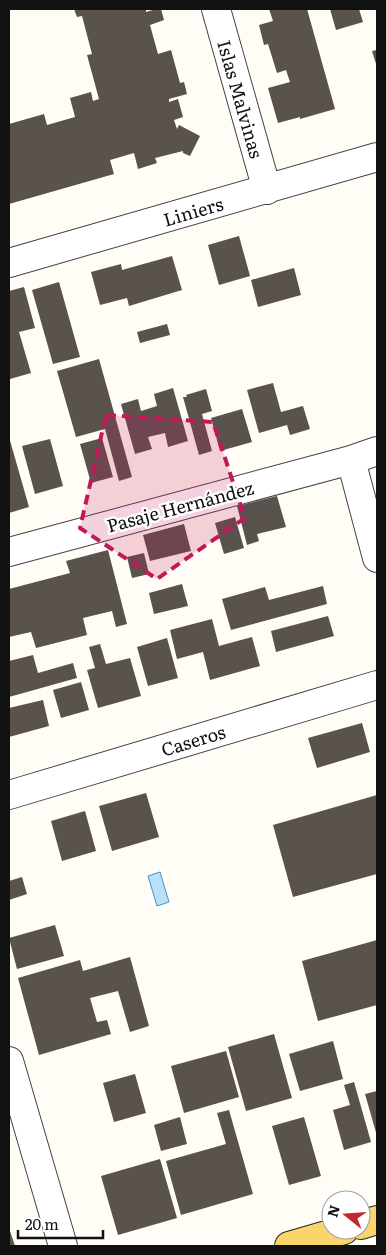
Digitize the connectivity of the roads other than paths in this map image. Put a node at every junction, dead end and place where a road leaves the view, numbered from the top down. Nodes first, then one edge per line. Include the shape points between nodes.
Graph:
1 (216, 9) edge
2 (377, 158) edge
3 (267, 190) junction
4 (9, 263) edge
5 (377, 451) edge
6 (351, 460) junction
7 (9, 552) edge
8 (377, 558) edge
9 (377, 686) edge
10 (9, 795) edge
11 (9, 1061) edge
12 (321, 1237) edge
13 (64, 1246) edge
14 (289, 1246) edge

1 - 3 street, Islas Malvinas
2 - 3 street, Liniers
3 - 4 street, Liniers
5 - 6 street
6 - 7 street, Pasaje Hernández
6 - 8 street
9 - 10 street, Caseros
11 - 13 street
12 - 14 main road

